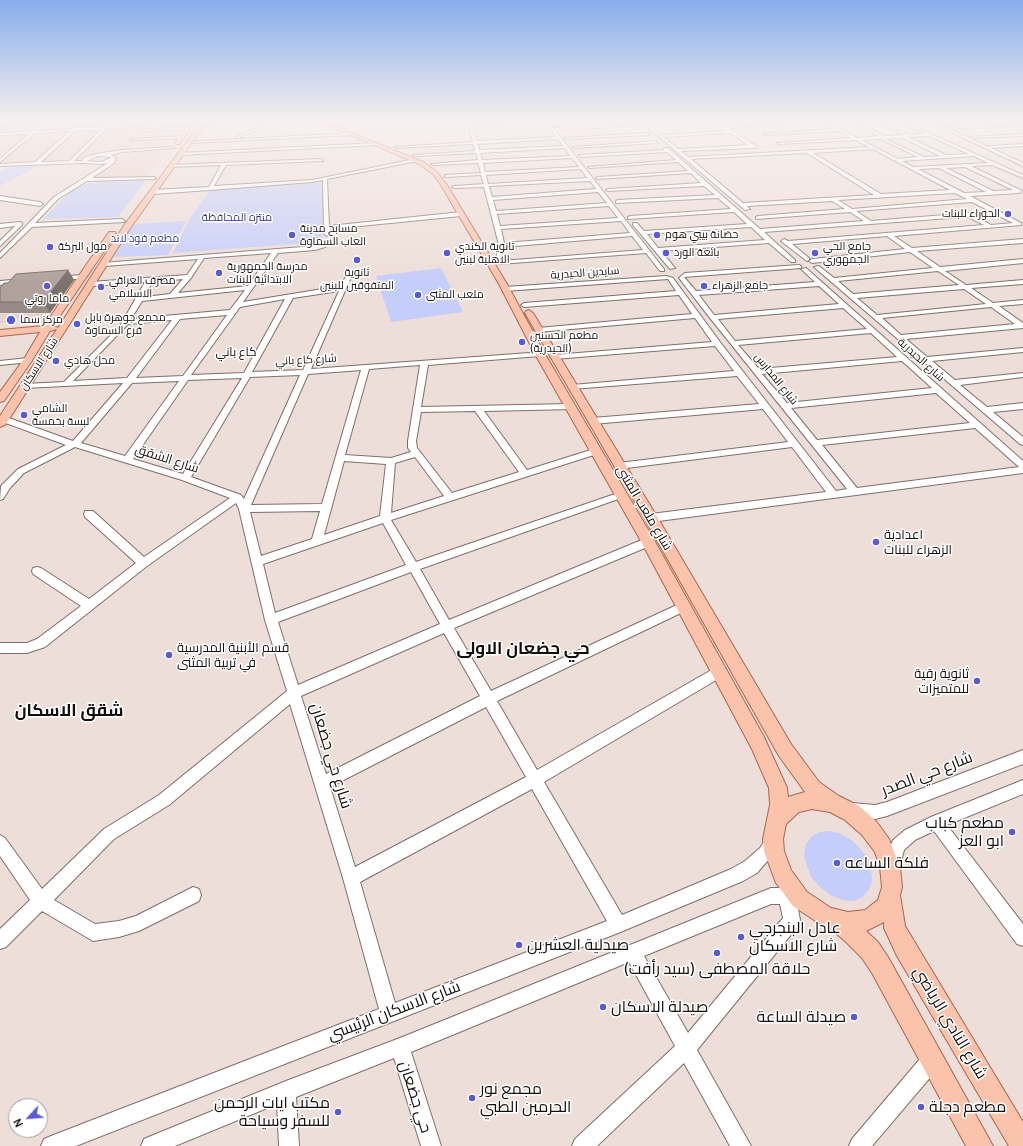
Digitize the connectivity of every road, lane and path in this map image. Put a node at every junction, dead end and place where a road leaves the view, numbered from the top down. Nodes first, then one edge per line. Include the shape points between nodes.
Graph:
1 (80, 176) edge
2 (89, 176) edge
3 (134, 176) edge
4 (155, 176) edge
5 (164, 176) edge
6 (217, 176) edge
7 (336, 176) edge
8 (437, 176) edge
9 (446, 176) edge
10 (484, 176) edge
11 (622, 176) edge
12 (849, 176) edge
13 (929, 176) edge
14 (958, 176) edge
15 (990, 176) edge
16 (709, 177) joint
17 (591, 178) joint
18 (598, 178) joint
19 (698, 178) joint
20 (325, 179) junction
21 (83, 180) junction
22 (705, 184) junction
23 (486, 185) junction
24 (454, 187) junction
25 (210, 189) junction
26 (600, 190) junction
27 (608, 190) junction
28 (956, 191) junction
29 (1021, 191) edge
30 (153, 192) junction
31 (992, 193) junction
32 (49, 195) dead end
33 (963, 195) junction
34 (719, 196) junction
35 (880, 196) junction
36 (0, 198) edge
37 (489, 199) junction
38 (832, 199) junction
39 (974, 200) junction
40 (618, 202) junction
41 (610, 204) junction
42 (742, 204) junction
43 (461, 205) junction
44 (622, 208) dead end
45 (35, 209) dead end
46 (735, 210) junction
47 (850, 210) junction
48 (493, 213) junction
49 (626, 213) dead end
50 (126, 215) junction
51 (630, 218) junction
52 (758, 218) junction
53 (1009, 218) junction
54 (1023, 218) edge
55 (25, 219) dead end
56 (622, 219) junction
57 (869, 222) junction
58 (20, 224) junction
59 (29, 225) junction
60 (752, 225) junction
61 (1021, 225) edge
62 (0, 226) edge
63 (989, 226) junction
64 (327, 228) junction
65 (498, 228) junction
66 (771, 229) junction
67 (758, 231) junction
68 (643, 233) junction
69 (634, 234) junction
70 (776, 234) dead end
71 (888, 235) junction
72 (781, 238) dead end
73 (770, 241) junction
74 (1023, 241) edge
75 (326, 243) junction
76 (786, 243) junction
77 (0, 244) edge
78 (502, 245) junction
79 (1023, 246) edge
80 (657, 250) junction
81 (911, 250) junction
82 (276, 251) junction
83 (647, 251) junction
84 (917, 254) junction
85 (0, 256) edge
86 (202, 257) junction
87 (105, 261) junction
88 (499, 261) junction
89 (1023, 261) edge
90 (793, 262) junction
91 (813, 263) junction
92 (672, 268) junction
93 (802, 268) junction
94 (942, 270) junction
95 (662, 272) junction
96 (682, 274) junction
97 (82, 277) junction
98 (189, 277) junction
99 (348, 277) dead end
100 (669, 278) junction
101 (52, 279) edge
102 (832, 280) junction
103 (30, 281) edge
104 (149, 281) junction
105 (1023, 282) edge
106 (0, 283) edge
107 (91, 284) junction
108 (820, 284) junction
109 (508, 286) junction
110 (966, 287) junction
111 (249, 288) junction
112 (343, 288) junction
113 (680, 293) junction
114 (694, 293) junction
115 (173, 296) junction
116 (851, 296) junction
117 (290, 297) junction
118 (140, 299) junction
119 (64, 302) junction
120 (1023, 302) edge
121 (991, 304) junction
122 (524, 305) junction
123 (844, 306) junction
124 (234, 308) junction
125 (179, 316) junction
126 (697, 316) junction
127 (712, 316) junction
128 (875, 317) junction
129 (127, 322) junction
130 (63, 323) junction
131 (1023, 325) edge
132 (48, 326) junction
133 (0, 329) edge
134 (22, 329) junction
135 (538, 330) junction
136 (872, 331) junction
137 (0, 333) edge
138 (899, 337) junction
139 (733, 343) junction
140 (38, 344) junction
141 (717, 344) junction
142 (1023, 350) edge
143 (540, 354) junction
144 (554, 356) junction
145 (902, 358) junction
146 (925, 359) junction
147 (28, 360) junction
148 (0, 363) edge
149 (424, 363) junction
150 (366, 367) junction
151 (304, 372) junction
152 (757, 372) junction
153 (740, 373) junction
154 (247, 374) junction
155 (1023, 375) edge
156 (186, 378) junction
157 (130, 380) junction
158 (952, 382) junction
159 (66, 384) junction
160 (25, 386) junction
161 (572, 387) junction
162 (4, 389) edge
163 (938, 390) junction
164 (0, 399) edge
165 (573, 403) junction
166 (765, 406) junction
167 (784, 406) junction
168 (1023, 406) edge
169 (477, 408) junction
170 (417, 410) junction
171 (985, 410) junction
172 (2, 421) edge
173 (592, 421) junction
174 (978, 425) junction
175 (1023, 442) edge
176 (815, 443) junction
177 (75, 444) junction
178 (795, 444) junction
179 (596, 451) junction
180 (417, 453) junction
181 (340, 458) junction
182 (128, 460) junction
183 (391, 462) junction
184 (619, 466) junction
185 (1023, 466) edge
186 (1023, 470) edge
187 (524, 474) junction
188 (185, 478) junction
189 (855, 492) junction
190 (621, 495) junction
191 (834, 495) junction
192 (0, 497) edge
193 (450, 497) junction
194 (241, 503) junction
195 (326, 507) junction
196 (89, 514) dead end
197 (385, 518) junction
198 (651, 518) junction
199 (318, 540) junction
200 (648, 542) junction
201 (256, 562) junction
202 (143, 563) junction
203 (413, 567) junction
204 (37, 571) dead end
205 (90, 606) junction
206 (683, 607) junction
207 (271, 620) junction
208 (447, 626) junction
209 (0, 648) edge
210 (719, 672) junction
211 (294, 692) junction
212 (488, 699) junction
213 (1023, 757) edge
214 (534, 780) junction
215 (321, 784) junction
216 (1023, 787) edge
217 (837, 805) junction
218 (936, 822) junction
219 (775, 830) junction
220 (0, 843) edge
221 (351, 878) junction
222 (891, 886) junction
223 (193, 895) dead end
224 (786, 896) junction
225 (41, 901) junction
226 (812, 908) junction
227 (836, 920) junction
228 (618, 925) junction
229 (1023, 938) edge
230 (0, 941) edge
231 (633, 953) junction
232 (389, 1013) junction
233 (400, 1047) junction
234 (686, 1049) junction
235 (932, 1060) junction
236 (286, 1091) junction
237 (50, 1146) edge
238 (151, 1146) edge
239 (289, 1146) edge
240 (431, 1146) edge
241 (582, 1146) edge
242 (741, 1146) edge
243 (859, 1146) edge
244 (980, 1146) edge
245 (1023, 1146) edge

1 - 32 street
2 - 21 street
3 - 21 street
4 - 50 main road
5 - 30 main road, شارع الاسكان
6 - 25 street
7 - 20 street
8 - 43 main road
9 - 24 main road
10 - 23 street
11 - 18 street
12 - 35 street
13 - 28 street
14 - 31 street
15 - 29 street
16 - 19 street
16 - 42 street
17 - 23 street
17 - 26 street, شارع المدارس
18 - 27 street
19 - 22 street, شارع الحيدرية
20 - 25 street
20 - 64 street
21 - 59 street via 56,198
22 - 27 street
22 - 34 street, شارع الحيدرية
23 - 24 street
23 - 37 street
24 - 43 main road
25 - 30 street
26 - 37 street
26 - 41 street, شارع المدارس
27 - 40 street
28 - 33 street
28 - 35 street
29 - 31 street
30 - 87 main road, شارع الاسكان
31 - 33 street
33 - 39 street
34 - 40 street
34 - 46 street, شارع الحيدرية
35 - 38 street
36 - 45 street via 41,202
37 - 48 street
38 - 42 street
38 - 47 street
39 - 47 street
39 - 53 street
40 - 44 street
41 - 48 street
41 - 56 street, شارع المدارس
42 - 52 street
43 - 64 street
43 - 88 main road, شارع ملعب المثنى
43 - 109 main road, شارع ملعب المثنى
46 - 51 street
46 - 60 street, شارع الحيدرية
47 - 52 street
47 - 57 street
48 - 65 street
49 - 51 street
50 - 59 street
50 - 97 main road
51 - 68 street
52 - 66 street
53 - 54 street
53 - 61 street
55 - 58 street
56 - 65 street
56 - 69 street, شارع المدارس
57 - 63 street via 969,215
57 - 66 street
57 - 71 street
58 - 62 street
58 - 77 street
59 - 85 street
60 - 67 street, شارع الحيدرية
60 - 68 street
61 - 63 street
63 - 71 street
64 - 75 street
65 - 78 street
66 - 67 street
66 - 70 street
67 - 73 street, شارع الحيدرية
68 - 80 street
69 - 78 street
69 - 83 street, شارع المدارس
71 - 76 street
71 - 81 street
72 - 76 street, شارع الحيدرية
73 - 80 street
73 - 90 street, شارع الحيدرية
74 - 81 street
75 - 82 street via 315,248
75 - 87 street
76 - 91 street, شارع الحيدرية
78 - 88 street
79 - 84 street
80 - 92 street
81 - 84 street
81 - 91 street
82 - 86 street
82 - 111 street
83 - 88 street
83 - 95 street, شارع المدارس
84 - 91 street
84 - 94 street
86 - 87 street
86 - 98 street
87 - 107 main road, شارع الاسكان
88 - 109 main road, شارع ملعب المثنى
89 - 94 street
90 - 91 street via 800,259
90 - 93 street, شارع الحيدرية
90 - 96 street
91 - 93 street via 812,269
91 - 102 street, شارع الحيدرية
92 - 95 street, سايدين الحيدرية
92 - 96 street
93 - 96 street
93 - 108 street, شارع الحيدرية
94 - 102 street
94 - 110 street
95 - 100 street, شارع المدارس
95 - 109 street, سايدين الحيدرية via 546,280
96 - 100 street, سايدين الحيدرية
96 - 114 street, شارع المدارس
97 - 101 street
97 - 119 main road
98 - 104 street
98 - 115 street
99 - 112 street
100 - 109 street, سايدين الحيدرية
100 - 113 street, شارع المدارس
102 - 116 street, شارع الحيدرية
103 - 106 street
104 - 107 street
104 - 118 street
105 - 110 street
107 - 130 main road, شارع الاسكان
108 - 114 street
108 - 123 street, شارع الحيدرية
109 - 122 main road, شارع ملعب المثنى
109 - 143 main road, شارع ملعب المثنى
110 - 116 street
110 - 121 street
111 - 115 street
111 - 124 street
112 - 117 street
112 - 151 street
113 - 122 street
113 - 126 street, شارع المدارس
114 - 127 street, شارع المدارس
115 - 118 street
116 - 128 street, شارع الحيدرية
117 - 124 street
117 - 154 street
118 - 129 street
119 - 132 main road, شارع الاسكان
119 - 134 main road via 43,321
120 - 121 street
121 - 128 street
121 - 131 street
122 - 135 main road, شارع ملعب المثنى
123 - 127 street
123 - 136 street, شارع الحيدرية
124 - 125 street
124 - 156 street
125 - 129 street
125 - 157 street
126 - 135 street
126 - 141 street, شارع المدارس
127 - 139 street, شارع المدارس
128 - 138 street, شارع الحيدرية
129 - 159 street
130 - 132 main road
130 - 160 main road, شارع الاسكان
131 - 138 street
132 - 134 main road
132 - 140 main road, شارع الاسكان
133 - 134 main road
134 - 137 main road
134 - 140 main road via 38,336
135 - 144 main road, شارع ملعب المثنى
136 - 139 street
136 - 145 street, شارع الحيدرية
138 - 146 street, شارع الحيدرية
139 - 152 street, شارع المدارس
140 - 147 main road, شارع الاسكان
141 - 144 street
141 - 153 street, شارع المدارس
142 - 146 street
143 - 149 street, شارع كاع باني
143 - 165 main road, شارع ملعب المثنى
144 - 161 main road, شارع ملعب المثنى
145 - 152 street
145 - 163 street, شارع الحيدرية
146 - 158 street, شارع الحيدرية
147 - 148 street
147 - 162 main road, شارع الاسكان
149 - 150 street, شارع كاع باني
149 - 170 street
150 - 151 street, شارع كاع باني
150 - 181 street
151 - 154 street, شارع كاع باني
151 - 194 street
152 - 167 street, شارع المدارس
153 - 161 street
153 - 166 street, شارع المدارس
154 - 156 street, شارع كاع باني
154 - 188 street
155 - 158 street
156 - 157 street, شارع كاع باني
156 - 182 street
157 - 159 street, شارع كاع باني
157 - 177 street
158 - 171 street, شارع الحيدرية
159 - 160 street, شارع كاع باني
160 - 172 main road, شارع الاسكان
161 - 165 main road, شارع ملعب المثنى
162 - 164 main road, شارع الاسكان
163 - 167 street
163 - 174 street, شارع الحيدرية
165 - 169 street
165 - 173 main road, شارع ملعب المثنى
165 - 179 main road, شارع ملعب المثنى
166 - 173 street
166 - 178 street, شارع المدارس
167 - 176 street, شارع المدارس
168 - 171 street
169 - 170 street
169 - 187 street
170 - 180 street via 412,441
171 - 175 street, شارع الحيدرية
172 - 177 street, شارع الشقق
173 - 184 main road, شارع ملعب المثنى
174 - 176 street
174 - 185 street, شارع الحيدرية
176 - 189 street, شارع المدارس
177 - 182 street, شارع الشقق
177 - 192 street via 21,471 6,486
178 - 184 street
178 - 191 street, شارع المدارس
179 - 187 street
179 - 190 main road, شارع ملعب المثنى
180 - 183 street
180 - 193 street
181 - 183 street
181 - 195 street
182 - 188 street, شارع الشقق
183 - 197 street
184 - 198 main road, شارع ملعب المثنى
186 - 189 street
187 - 193 street
188 - 194 street, شارع الشقق
189 - 191 street
190 - 200 main road, شارع ملعب المثنى
190 - 203 street
191 - 198 street
193 - 197 street
194 - 195 street
194 - 201 street, شارع حي جضعان
194 - 202 street
195 - 199 street
196 - 202 street
197 - 199 street
197 - 203 street
198 - 217 main road, شارع ملعب المثنى via 785,750 813,788
199 - 201 street
200 - 206 main road, شارع ملعب المثنى
200 - 208 street
201 - 207 street, شارع حي جضعان
202 - 205 street
203 - 207 street
203 - 208 street
204 - 205 street
205 - 209 street via 41,643 27,648
206 - 210 main road, شارع ملعب المثنى
206 - 212 street
207 - 211 street, شارع حي جضعان
208 - 211 street
208 - 212 street
210 - 214 street
210 - 219 main road, شارع ملعب المثنى via 772,771 778,788 779,805
211 - 215 street, شارع حي جضعان
211 - 225 street via 164,800 109,834
212 - 214 street
212 - 215 street
213 - 217 street, شارع حي الصدر via 875,812 860,812
214 - 221 street
214 - 228 street
215 - 221 street, شارع حي جضعان
216 - 218 street
217 - 219 main road via 812,800 794,803 781,814
217 - 222 main road via 861,820 876,837 887,857
218 - 222 street via 910,835 898,845 893,858
218 - 229 street
219 - 226 main road via 777,863 783,876 800,899
219 - 228 street, شارع الاسكان الرئيسي via 761,858 737,876
220 - 225 street
221 - 232 street, شارع حي جضعان
222 - 227 main road via 886,906 870,919 860,922
222 - 245 main road, شارع النادي الرياضي via 895,928 905,948
223 - 225 street via 139,924 93,933
224 - 226 street
224 - 231 street via 771,896 752,903
224 - 234 street via 792,920
225 - 230 street
226 - 227 main road
227 - 235 main road via 870,950
228 - 232 street, شارع الاسكان الرئيسي
231 - 233 street
231 - 234 street
232 - 237 street, شارع الاسكان الرئيسي
233 - 236 street
233 - 240 street, حي جضعان
234 - 241 street
234 - 242 street
235 - 243 street
235 - 244 main road
236 - 238 street
236 - 239 street

